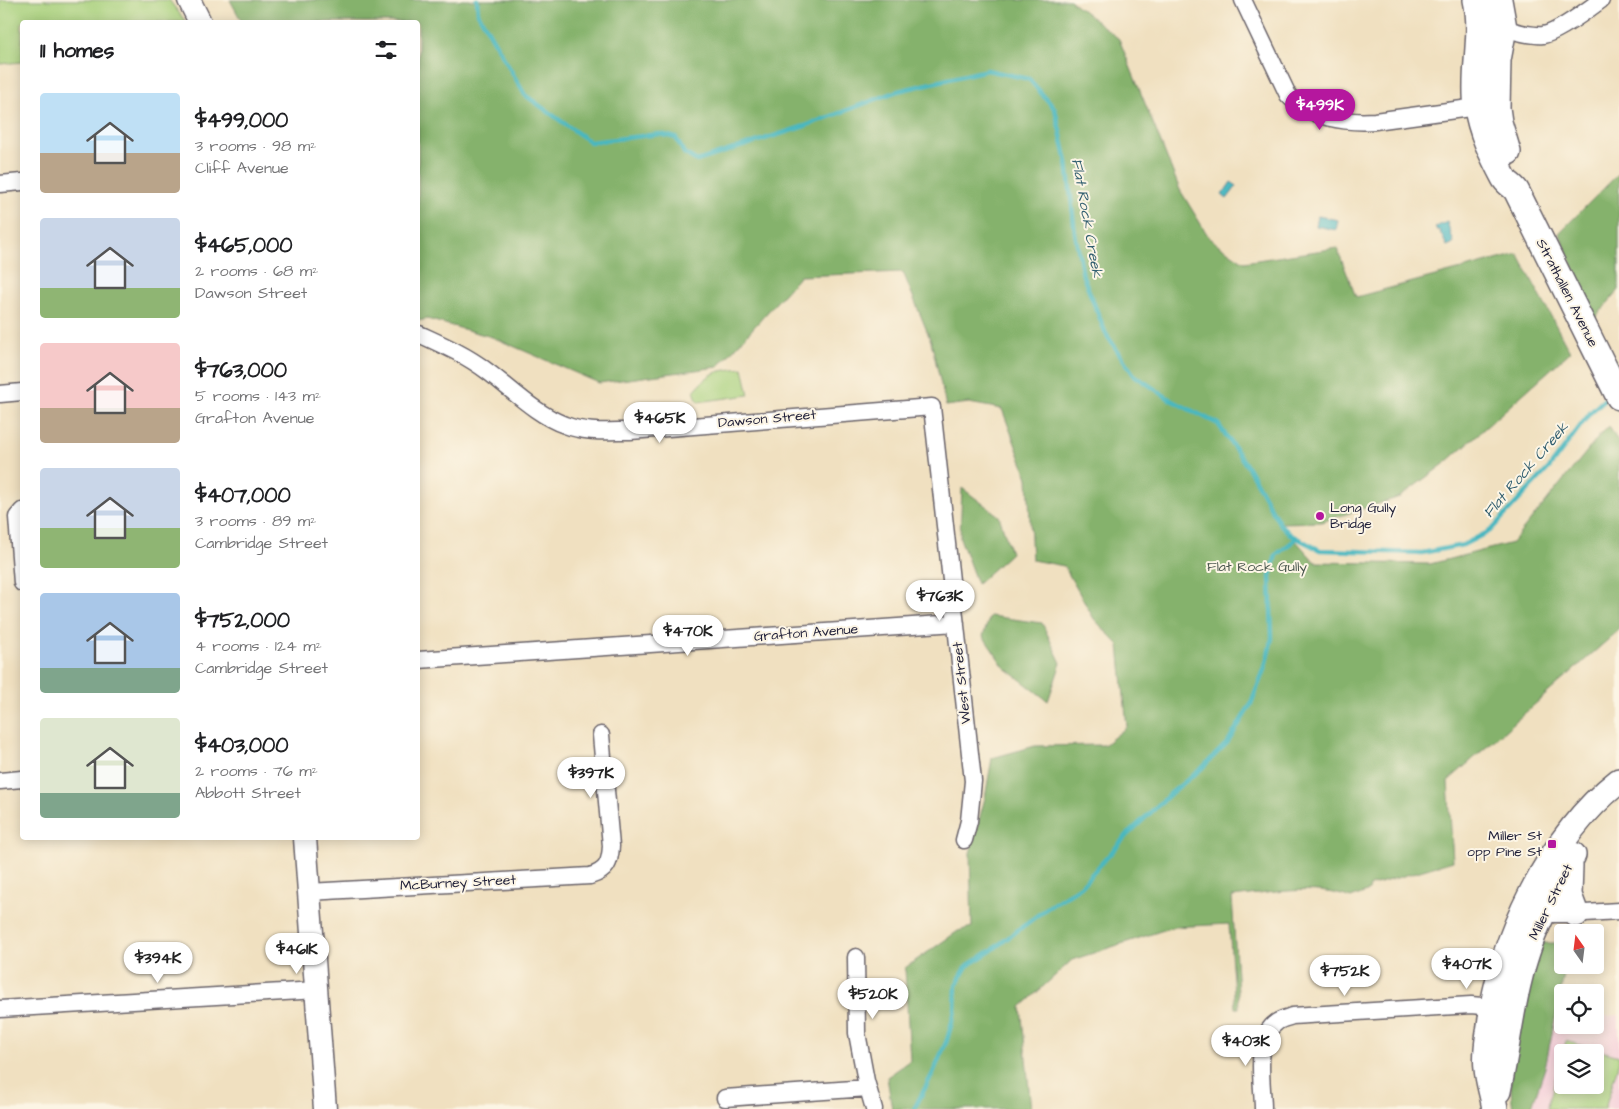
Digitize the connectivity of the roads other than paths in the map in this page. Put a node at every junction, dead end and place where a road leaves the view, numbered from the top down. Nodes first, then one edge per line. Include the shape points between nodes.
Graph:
1 (189, 0) edge
2 (1243, 0) edge
3 (1476, 0) edge
4 (1485, 0) edge
5 (1499, 0) edge
6 (1601, 0) edge
7 (199, 20) edge
8 (1504, 28) junction
9 (1498, 60) junction
10 (1476, 79) junction
11 (1477, 106) junction
12 (1506, 146) junction
13 (20, 182) edge
14 (0, 184) edge
15 (1516, 190) junction
16 (420, 334) edge
17 (20, 392) edge
18 (0, 394) edge
19 (1619, 397) edge
20 (932, 406) joint
21 (20, 513) edge
22 (20, 557) edge
23 (956, 623) junction
24 (420, 660) edge
25 (601, 735) dead end
26 (20, 779) edge
27 (0, 781) edge
28 (1619, 781) edge
29 (1619, 801) edge
30 (305, 840) edge
31 (964, 840) dead end
32 (1571, 860) junction
33 (309, 892) junction
34 (1619, 911) edge
35 (1532, 913) junction
36 (1576, 914) junction
37 (856, 957) dead end
38 (317, 990) junction
39 (1502, 1008) junction
40 (0, 1009) edge
41 (868, 1088) junction
42 (725, 1098) dead end
43 (1495, 1108) edge
44 (325, 1109) edge
45 (874, 1109) edge
46 (1263, 1109) edge

1 - 7 main road
2 - 11 street via 1288,95 1310,110 1326,117 1358,122
3 - 10 main road, Strathallen Avenue via 1479,21
4 - 8 main road via 1493,20
5 - 8 main road, Strathallen Avenue
6 - 8 street via 1546,34
8 - 9 main road, Strathallen Avenue
8 - 10 main road via 1488,42
9 - 11 main road
9 - 12 main road, Strathallen Avenue via 1498,122
10 - 11 main road, Strathallen Avenue
11 - 12 main road via 1499,142
11 - 15 main road, Strathallen Avenue via 1488,143 1506,180
12 - 15 main road, Strathallen Avenue via 1516,176
13 - 14 street
15 - 19 main road, Strathallen Avenue
16 - 20 street, Dawson Street via 458,352 551,420 583,430 630,431
17 - 18 street
20 - 23 street, West Street
21 - 22 street via 17,517
23 - 24 street, Grafton Avenue
23 - 31 street, West Street via 973,781
25 - 33 street, McBurney Street via 611,846 609,863 599,873
26 - 27 street
28 - 35 main road, Miller Street via 1592,805 1570,832 1535,888
29 - 32 main road, Miller Street via 1592,827
30 - 33 main road
32 - 35 main road, Miller Street
32 - 36 main road via 1569,895
33 - 38 main road
34 - 36 street
35 - 36 street
35 - 39 main road, Miller Street via 1508,947
37 - 41 street via 857,1033
38 - 40 street
38 - 44 main road
39 - 43 main road, Miller Street via 1486,1067
39 - 46 street via 1472,1005 1292,1016 1277,1022 1266,1032 1262,1045
41 - 42 street
41 - 45 street

